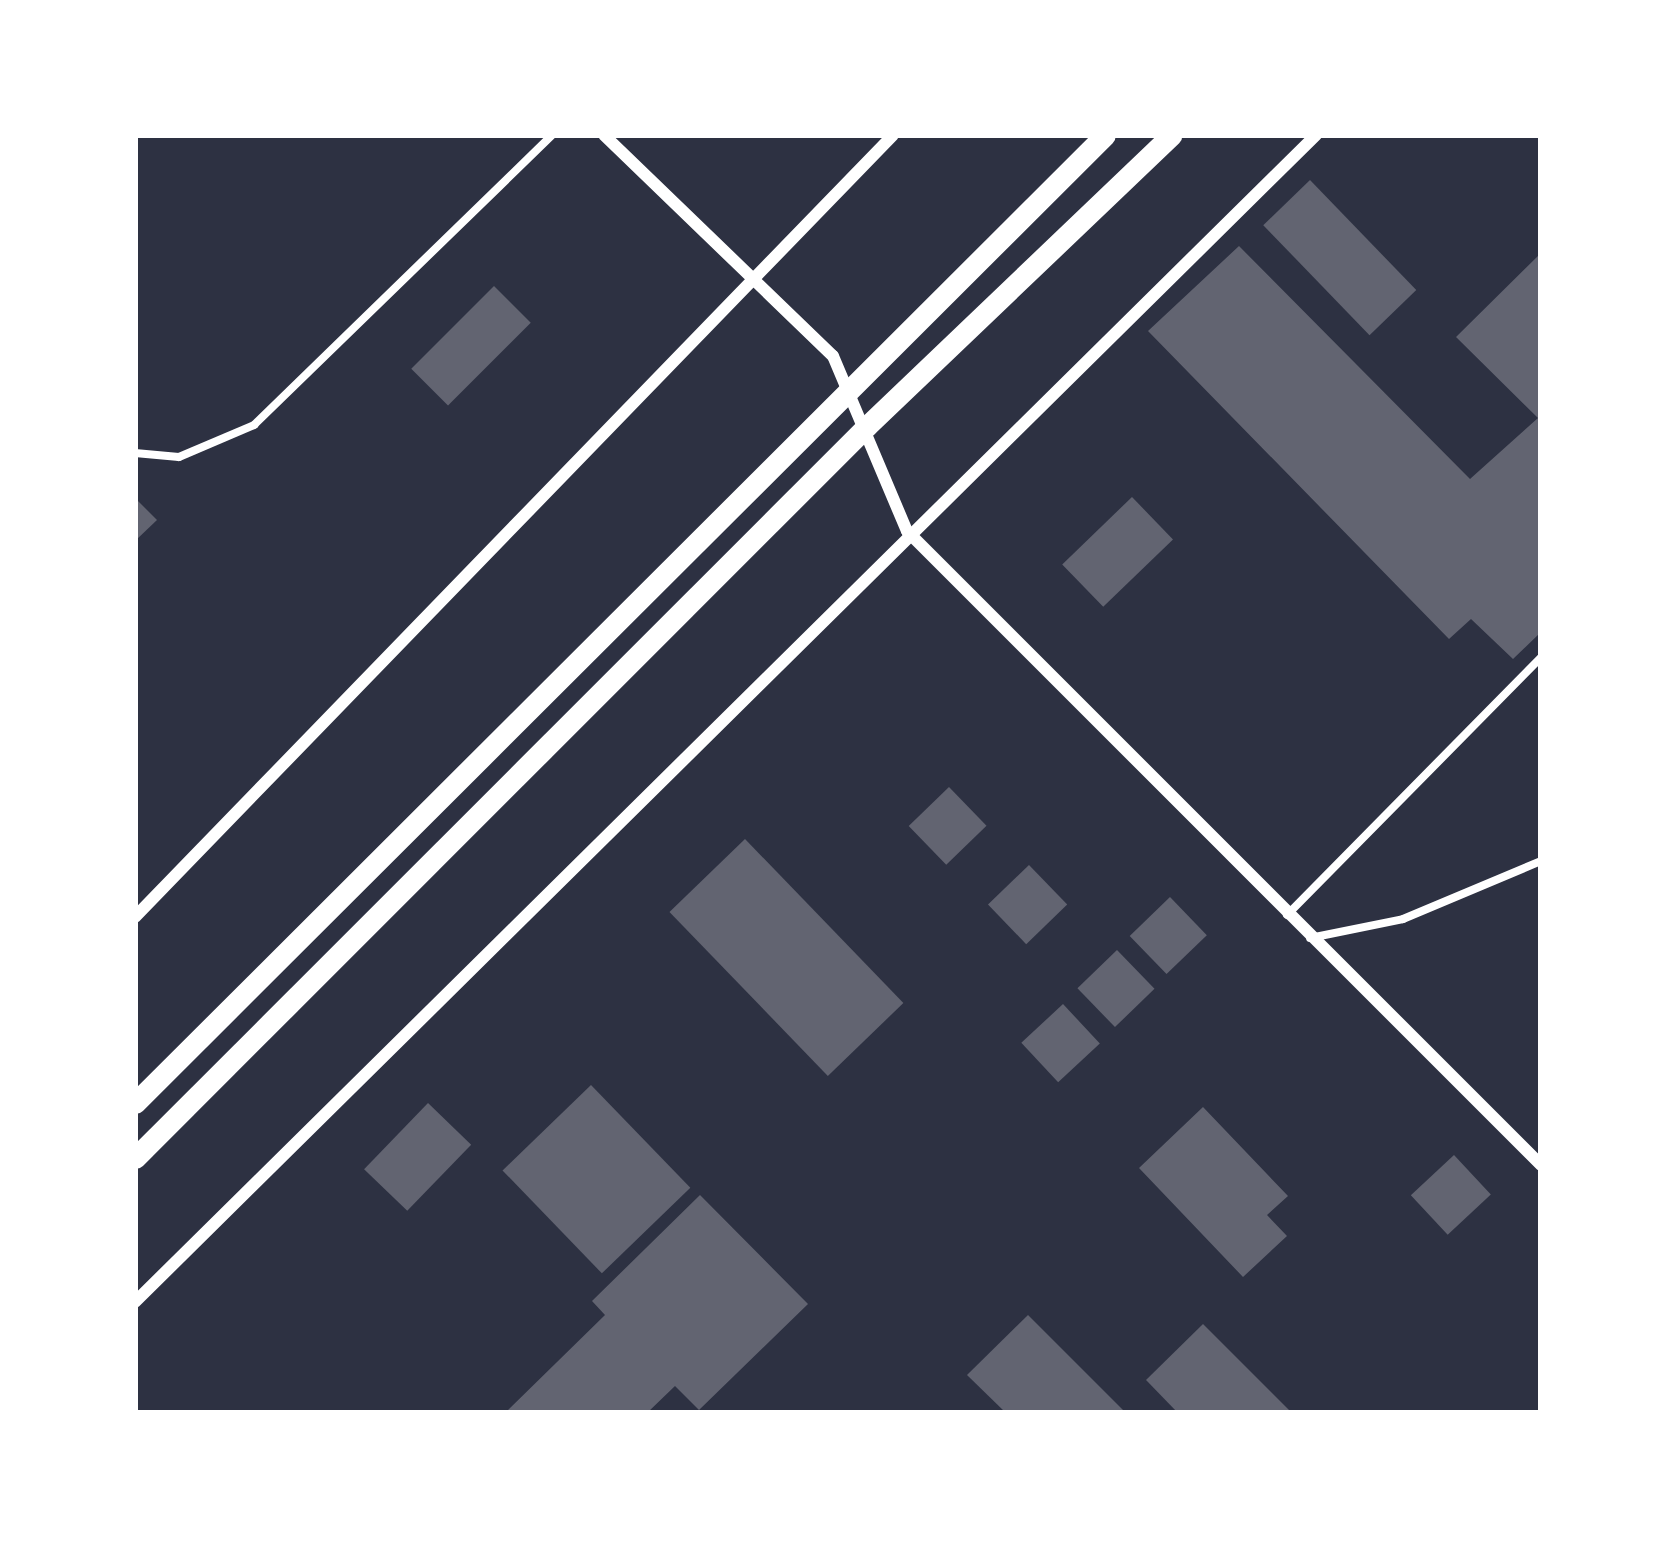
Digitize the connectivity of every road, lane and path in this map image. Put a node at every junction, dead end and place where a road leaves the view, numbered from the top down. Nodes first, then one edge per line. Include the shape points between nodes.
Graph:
1 (552, 135) edge
2 (604, 135) edge
3 (893, 135) edge
4 (1105, 135) edge
5 (1171, 135) edge
6 (1316, 135) edge
7 (751, 278) junction
8 (851, 389) junction
9 (867, 426) junction
10 (135, 453) edge
11 (907, 531) junction
12 (1541, 657) edge
13 (1541, 861) edge
14 (1286, 916) junction
15 (135, 917) edge
16 (1308, 938) junction
17 (135, 1103) edge
18 (135, 1158) edge
19 (1541, 1166) edge
20 (135, 1302) edge

1 - 10 lane via 254,425 178,457
2 - 7 street
3 - 7 street
4 - 8 main road
5 - 9 main road
6 - 11 street
7 - 8 street via 833,356
7 - 15 street
8 - 9 street
8 - 17 main road
9 - 11 street
9 - 18 main road
11 - 14 street
11 - 20 street
12 - 14 lane
13 - 16 lane via 1403,920
14 - 16 street
16 - 19 street

